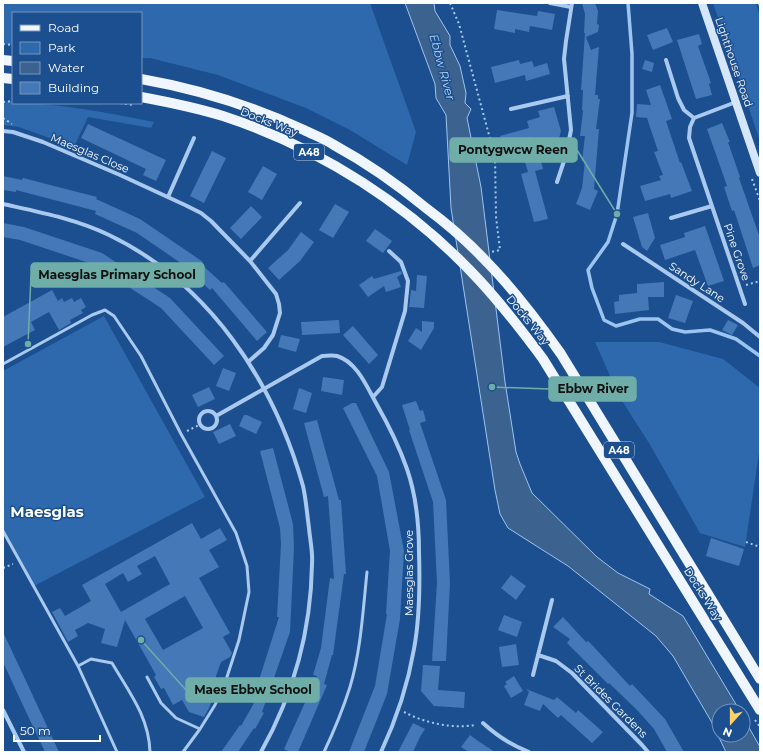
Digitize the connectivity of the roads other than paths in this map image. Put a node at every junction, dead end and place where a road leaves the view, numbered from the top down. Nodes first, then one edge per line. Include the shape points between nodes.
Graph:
1 (550, 3) edge
2 (702, 3) edge
3 (571, 5) edge
4 (666, 60) dead end
5 (142, 78) edge
6 (568, 96) junction
7 (142, 101) edge
8 (736, 102) junction
9 (511, 109) dead end
10 (694, 118) junction
11 (3, 131) edge
12 (194, 138) dead end
13 (760, 172) edge
14 (557, 182) dead end
15 (168, 197) junction
16 (300, 203) dead end
17 (3, 204) edge
18 (712, 206) junction
19 (671, 218) dead end
20 (623, 244) dead end
21 (389, 251) dead end
22 (250, 261) junction
23 (745, 304) dead end
24 (760, 337) edge
25 (248, 362) junction
26 (3, 364) edge
27 (264, 390) junction
28 (372, 397) junction
29 (216, 416) junction
30 (3, 531) edge
31 (366, 572) dead end
32 (552, 600) dead end
33 (538, 655) junction
34 (78, 666) junction
35 (533, 675) dead end
36 (147, 677) dead end
37 (760, 679) edge
38 (758, 705) edge
39 (3, 710) edge
40 (483, 723) road end
41 (200, 729) junction
42 (24, 752) edge
43 (117, 752) edge
44 (150, 752) edge
45 (183, 752) edge
46 (261, 752) edge
47 (324, 752) edge
48 (381, 752) edge
49 (529, 752) edge
50 (648, 752) edge

1 - 3 street
2 - 8 main road, Lighthouse Road
3 - 6 street via 564,59
4 - 10 street via 678,98 684,110
5 - 37 main road, Docks Way / A48 via 178,85 235,102 327,141 378,172 447,224 483,258 525,305 561,354
6 - 9 street
6 - 14 street via 570,143
7 - 38 main road, Docks Way / A48 via 166,102 223,116 325,160 380,194 419,224 480,281 543,359
8 - 10 street
8 - 13 main road, Lighthouse Road
10 - 18 street, Pine Grove via 689,138
11 - 15 street, Maesglas Close via 43,142
12 - 15 street
15 - 22 street, Maesglas Close via 201,213
16 - 22 street
17 - 25 street via 84,224 147,258 183,284 210,311
18 - 19 street
18 - 23 street, Pine Grove
20 - 24 street, Sandy Lane via 744,323
21 - 28 street via 401,262 408,281 405,310 382,387
22 - 25 street, Maesglas Close via 276,294 280,313 273,335 264,348
25 - 27 street
26 - 41 lane via 105,310 114,316 141,356 236,533 246,566 249,592 239,640 225,683
27 - 28 street, Maesglas Grove via 322,356 336,356 348,362 361,376
27 - 29 street, Maesglas Grove
27 - 46 street via 281,424 303,487 312,562 310,607 303,643 286,700
28 - 48 street, Maesglas Grove via 394,436 408,470 419,532 419,608 415,641 398,709
29 - 29 street via 217,422 213,427 209,429 200,424 200,417 204,412 211,412
30 - 34 lane
31 - 47 lane via 363,612 350,686
32 - 33 street
33 - 35 street
33 - 50 street, St Brides Gardens via 556,661 572,673
34 - 43 lane
34 - 44 lane via 91,659 112,663 142,712
36 - 41 lane via 161,703 176,718
39 - 42 street
40 - 49 street via 499,738
41 - 45 lane

